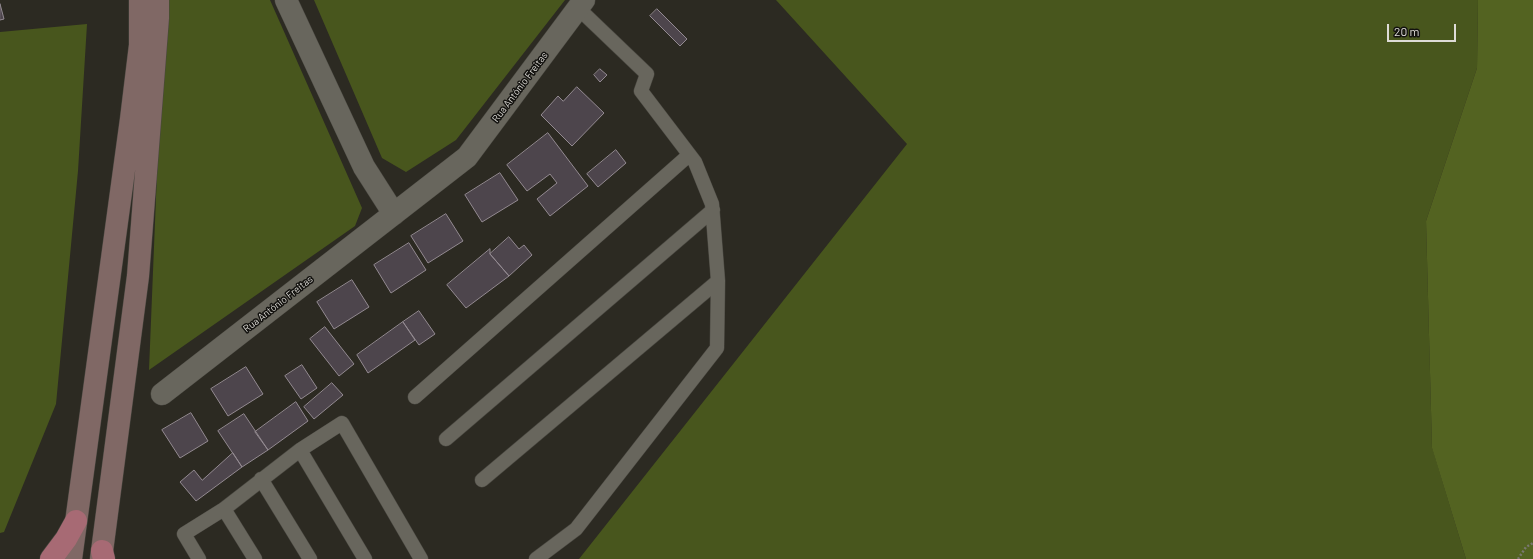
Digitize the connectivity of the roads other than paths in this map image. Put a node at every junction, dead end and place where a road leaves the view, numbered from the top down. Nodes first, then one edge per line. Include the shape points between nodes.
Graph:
1 (140, 0) edge
2 (158, 0) edge
3 (286, 0) edge
4 (581, 4) edge
5 (689, 155) junction
6 (713, 210) junction
7 (394, 214) junction
8 (718, 281) junction
9 (162, 394) dead end
10 (415, 397) dead end
11 (446, 440) dead end
12 (300, 450) junction
13 (261, 479) junction
14 (482, 480) dead end
15 (224, 509) junction
16 (76, 521) junction
17 (102, 556) edge
18 (51, 559) edge
19 (71, 559) edge
20 (199, 559) edge
21 (255, 559) edge
22 (310, 559) edge
23 (365, 559) edge
24 (421, 559) edge
25 (536, 559) edge

1 - 16 main road via 140,45 131,119
2 - 17 main road via 138,276
3 - 7 street via 364,167
4 - 5 lane via 648,74 641,91
4 - 7 street, Rua António Freitas via 467,157
5 - 6 lane via 695,162
5 - 10 lane
6 - 8 lane
6 - 11 lane
7 - 9 street, Rua António Freitas
8 - 14 lane
8 - 25 lane via 717,348 576,529
12 - 13 lane
12 - 23 lane
12 - 24 lane via 342,424
13 - 15 lane
13 - 22 lane
15 - 20 lane via 184,534
15 - 21 lane
16 - 18 highway via 66,540
16 - 19 main road

